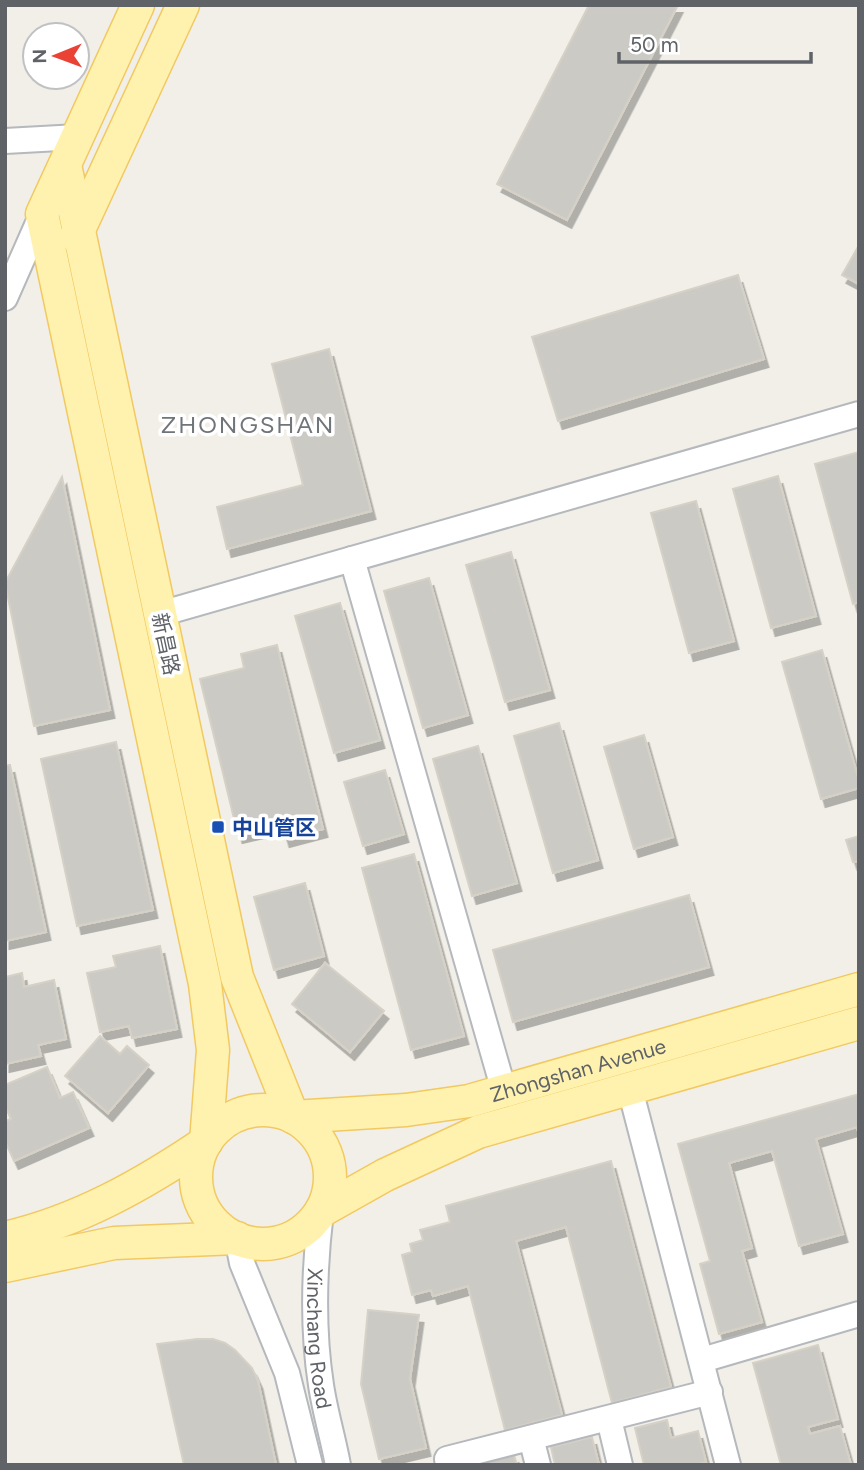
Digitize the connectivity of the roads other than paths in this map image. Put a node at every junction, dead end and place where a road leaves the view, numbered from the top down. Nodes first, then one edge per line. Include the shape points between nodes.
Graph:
1 (138, 5) edge
2 (183, 5) edge
3 (5, 141) edge
4 (71, 151) junction
5 (42, 214) junction
6 (79, 230) junction
7 (56, 279) junction
8 (5, 298) edge
9 (859, 414) edge
10 (352, 559) junction
11 (160, 614) junction
12 (859, 989) edge
13 (859, 1023) edge
14 (630, 1089) junction
15 (504, 1091) junction
16 (293, 1116) junction
17 (206, 1142) junction
18 (321, 1211) junction
19 (5, 1238) edge
20 (237, 1238) junction
21 (5, 1266) edge
22 (859, 1314) edge
23 (702, 1360) junction
24 (710, 1392) junction
25 (609, 1419) junction
26 (531, 1438) junction
27 (310, 1465) edge
28 (338, 1465) edge
29 (448, 1465) edge
30 (538, 1465) edge
31 (620, 1465) edge
32 (728, 1465) edge

1 - 4 main road
2 - 6 main road
3 - 4 street
4 - 5 main road
4 - 6 main road, 新昌路
5 - 7 main road, 新昌路
5 - 8 street
6 - 7 main road
6 - 11 main road, 新昌路
7 - 17 main road, 新昌路 via 205,984 213,1050
9 - 10 street
10 - 11 street
10 - 15 street
11 - 16 main road, 新昌路 via 237,977
12 - 15 main road, Zhongshan Avenue
13 - 14 main road, Zhongshan Avenue
14 - 18 main road, Zhongshan Avenue via 478,1132 384,1175
14 - 23 street
15 - 16 main road, Zhongshan Avenue via 407,1110
16 - 17 main road via 254,1110 235,1116
16 - 18 main road via 309,1128 327,1156 328,1194
17 - 19 main road via 99,1206
17 - 20 main road via 196,1178 200,1197 214,1221
18 - 20 main road via 294,1237 256,1244
18 - 28 street, Xinchang Road via 315,1285 317,1353
20 - 21 main road via 114,1243
20 - 27 street, Xinchang Road via 242,1263 287,1373
22 - 23 street
23 - 24 street
24 - 25 street
24 - 32 street
25 - 26 street
25 - 31 street
26 - 29 street via 447,1459
26 - 30 street

